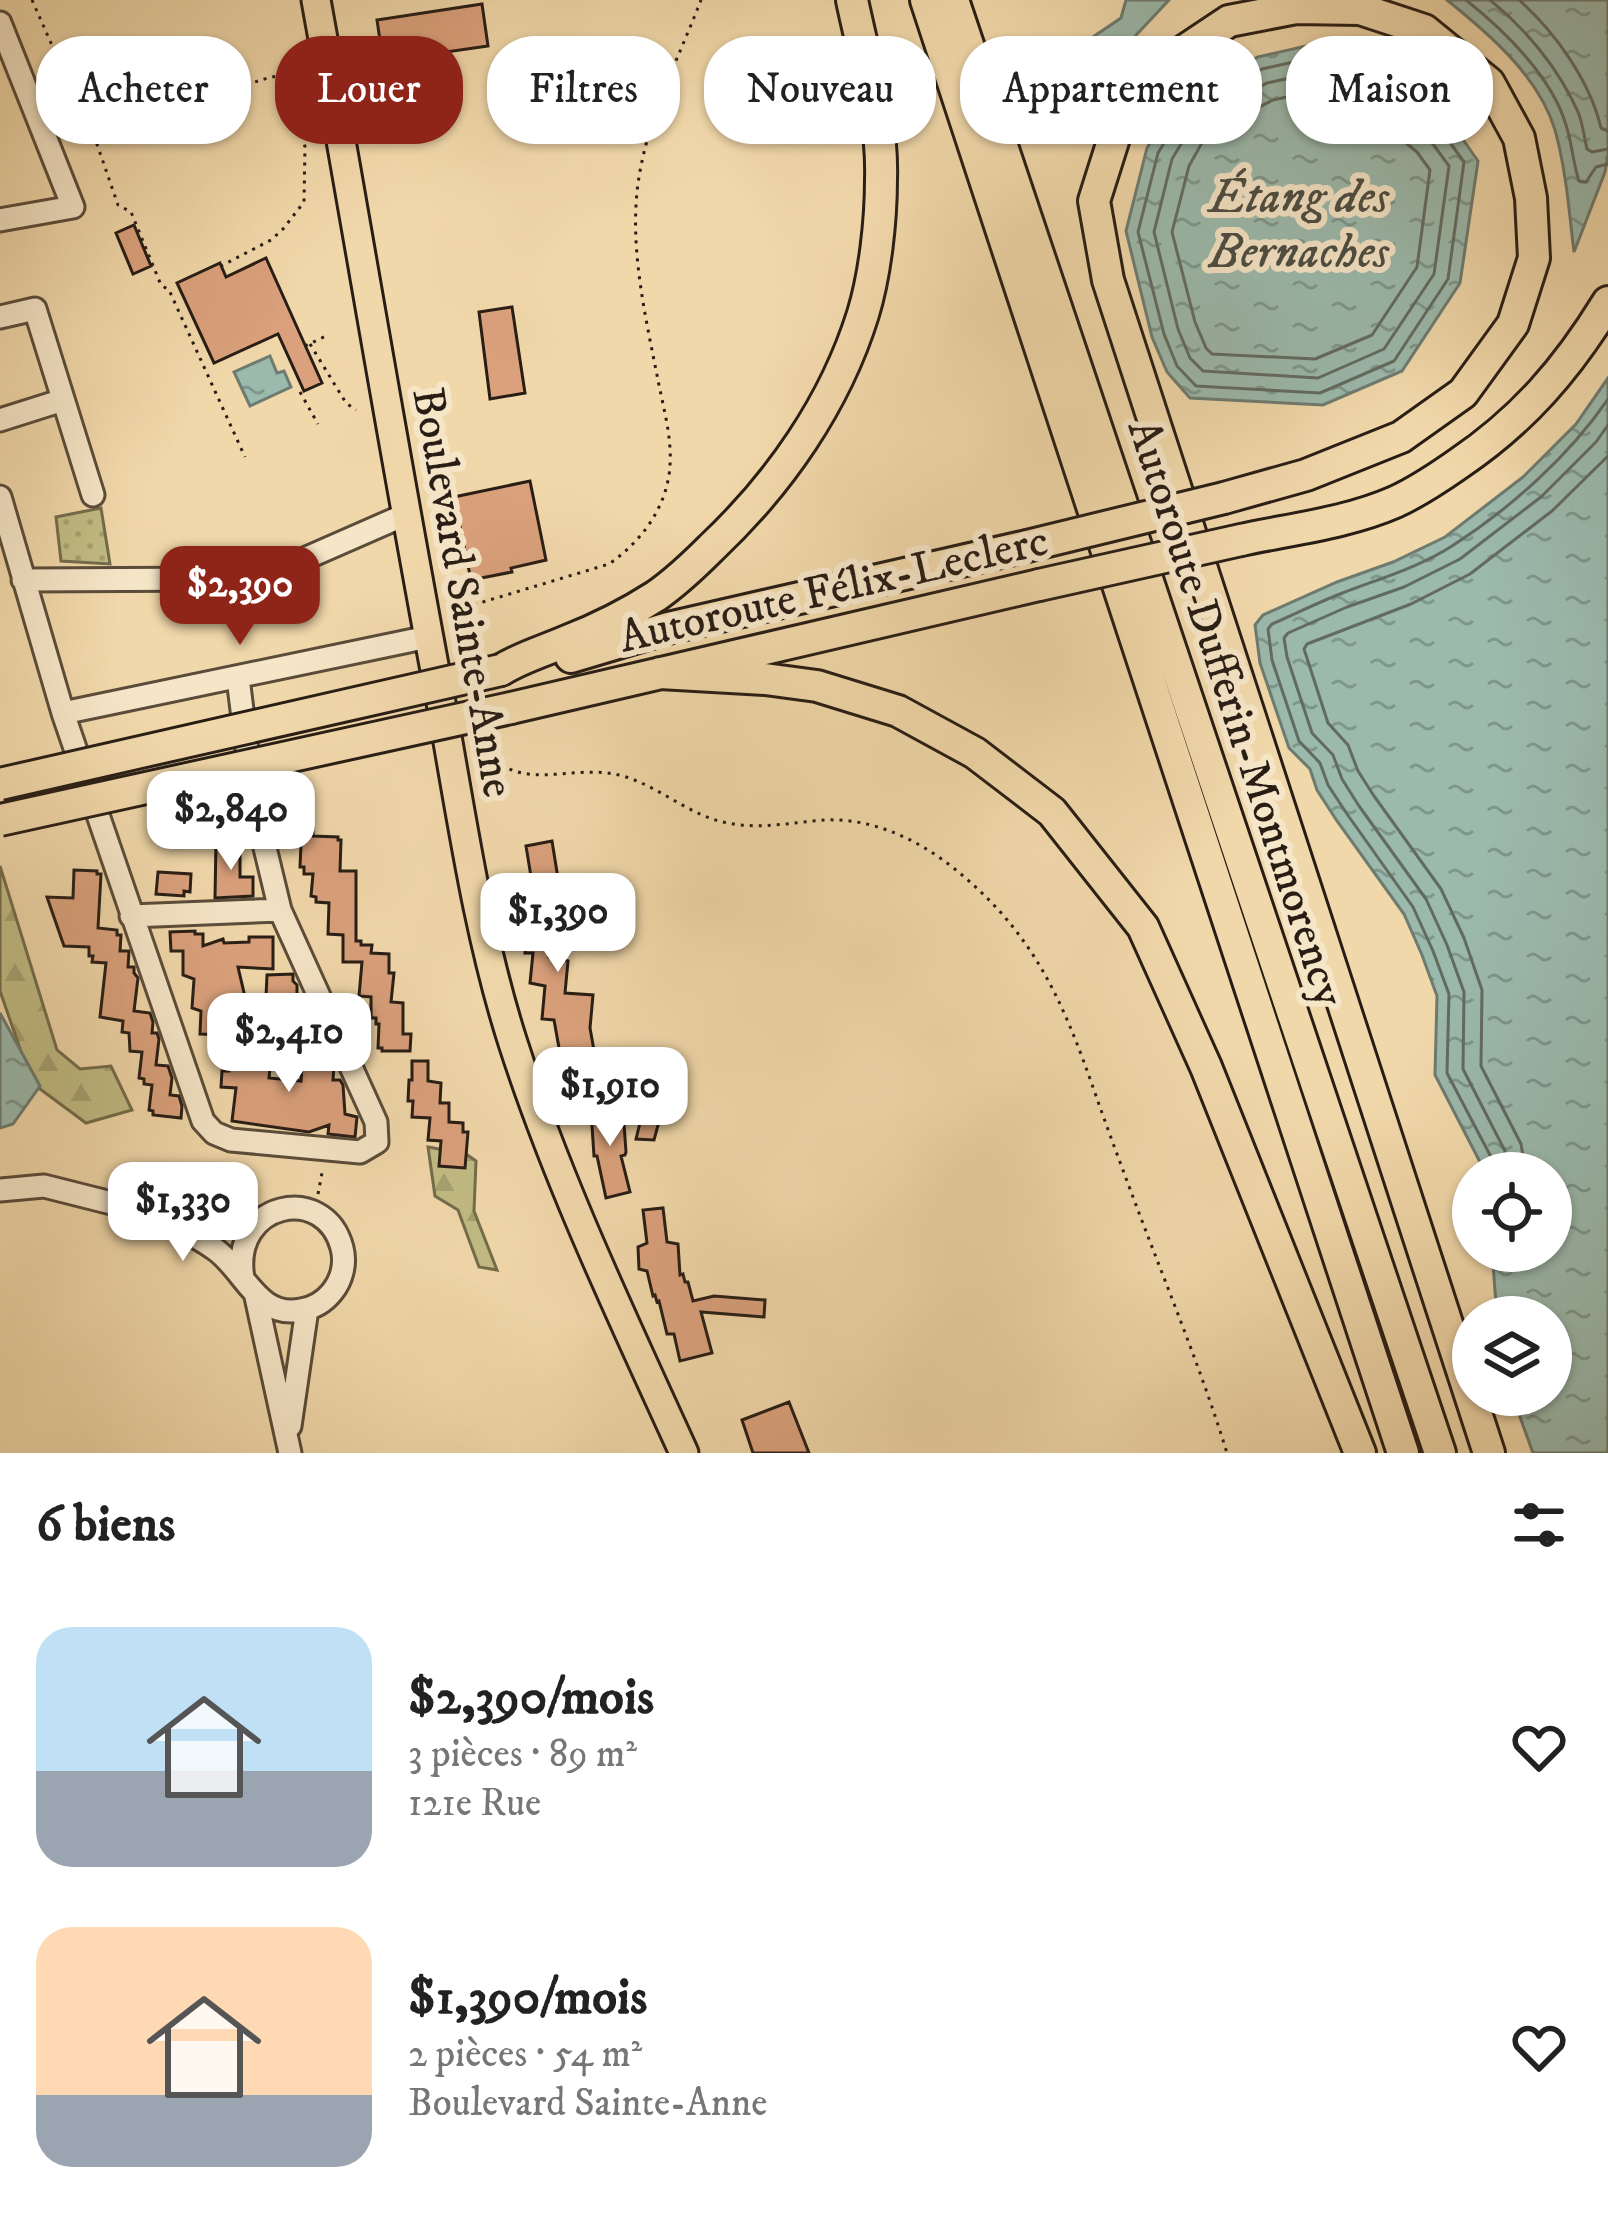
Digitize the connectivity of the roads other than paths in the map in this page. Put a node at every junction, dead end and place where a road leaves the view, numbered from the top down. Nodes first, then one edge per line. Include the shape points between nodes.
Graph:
1 (316, 0) edge
2 (852, 0) edge
3 (926, 0) edge
4 (953, 0) edge
5 (0, 23) edge
6 (27, 93) junction
7 (0, 97) edge
8 (0, 220) edge
9 (1608, 302) edge
10 (0, 317) edge
11 (64, 400) junction
12 (0, 420) edge
13 (93, 495) dead end
14 (0, 497) edge
15 (407, 514) junction
16 (295, 563) dead end
17 (222, 579) dead end
18 (23, 580) junction
19 (428, 637) junction
20 (501, 670) junction
21 (660, 673) junction
22 (238, 678) junction
23 (63, 713) junction
24 (0, 784) edge
25 (0, 820) edge
26 (280, 910) junction
27 (131, 916) junction
28 (0, 1190) edge
29 (151, 1213) junction
30 (259, 1221) junction
31 (243, 1278) junction
32 (256, 1298) junction
33 (307, 1310) junction
34 (289, 1446) edge
35 (684, 1453) edge
36 (1360, 1453) edge
37 (1403, 1453) edge
38 (1440, 1453) edge
39 (1489, 1453) edge

1 - 15 main road, Boulevard Sainte-Anne
2 - 20 highway via 877,125 879,221 865,308 813,424 741,520 681,577 604,625
3 - 37 highway, Autoroute Dufferin-Montmorency
4 - 38 highway, Autoroute Dufferin-Montmorency
5 - 6 street
6 - 7 street
6 - 8 street via 73,207
9 - 21 highway, Autoroute Félix-Leclerc, bridge via 1520,417 1395,502
10 - 11 street via 34,309
11 - 12 street
11 - 13 street
14 - 18 street
15 - 16 street
15 - 19 main road, Boulevard Sainte-Anne
17 - 18 street
18 - 23 street
19 - 22 street
19 - 35 main road, Boulevard Sainte-Anne via 513,1044
20 - 24 highway, bridge
20 - 39 highway, bridge via 564,660 668,628 1028,546 1224,498 1401,437 1463,394 1513,324 1534,258 1519,137 1489,82 1424,30 1360,9 1296,8 1229,21 1168,61 1120,119 1094,201 1128,345
21 - 25 highway, Autoroute Félix-Leclerc, bridge
21 - 36 highway via 817,686 898,711 975,753 1052,812 1143,927
22 - 23 street
22 - 26 street
23 - 27 street
26 - 27 street
26 - 27 street via 376,1122 377,1142 360,1152 214,1133
28 - 29 street via 44,1186
29 - 30 street
29 - 31 street via 217,1250
30 - 31 street via 244,1242
30 - 33 street via 285,1209 314,1213 341,1243 343,1270 330,1295
31 - 32 street
32 - 33 street via 280,1310
32 - 34 street
33 - 34 street

